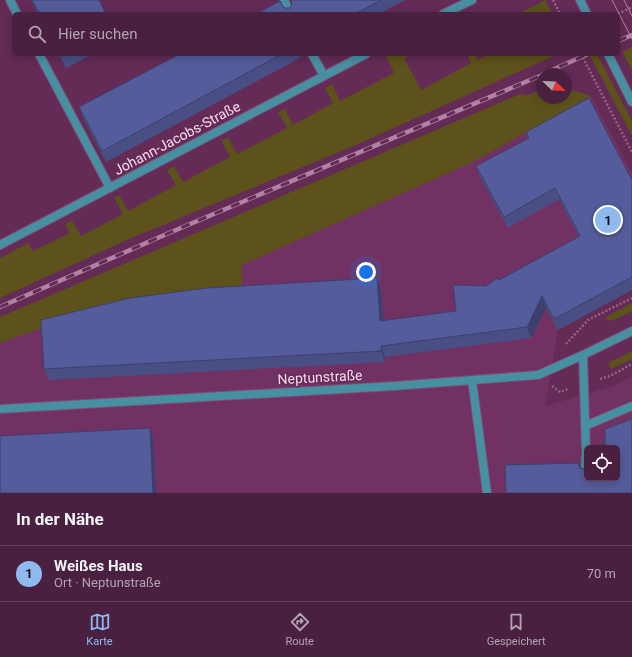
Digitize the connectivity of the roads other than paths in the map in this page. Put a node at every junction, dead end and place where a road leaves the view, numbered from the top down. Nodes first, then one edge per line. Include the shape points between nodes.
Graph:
1 (10, 0) edge
2 (284, 0) edge
3 (472, 0) edge
4 (580, 0) edge
5 (17, 12) edge
6 (290, 12) edge
7 (447, 12) edge
8 (586, 12) edge
9 (40, 56) edge
10 (313, 56) edge
11 (362, 56) edge
12 (609, 56) edge
13 (324, 76) junction
14 (632, 102) edge
15 (110, 188) junction
16 (0, 245) edge
17 (632, 331) edge
18 (583, 355) junction
19 (472, 380) junction
20 (632, 406) edge
21 (0, 409) edge
22 (585, 426) junction
23 (585, 445) edge
24 (487, 493) edge

1 - 5 street
2 - 6 street
3 - 7 street
4 - 8 street
9 - 15 street
10 - 13 street
11 - 13 street, Johann-Jacobs-Straße
12 - 14 street
13 - 15 street, Johann-Jacobs-Straße
15 - 16 street, Johann-Jacobs-Straße
17 - 18 street, Neptunstraße
18 - 19 street, Neptunstraße via 538,375
18 - 22 street
19 - 21 street, Neptunstraße
19 - 24 street
20 - 22 street
22 - 23 street

